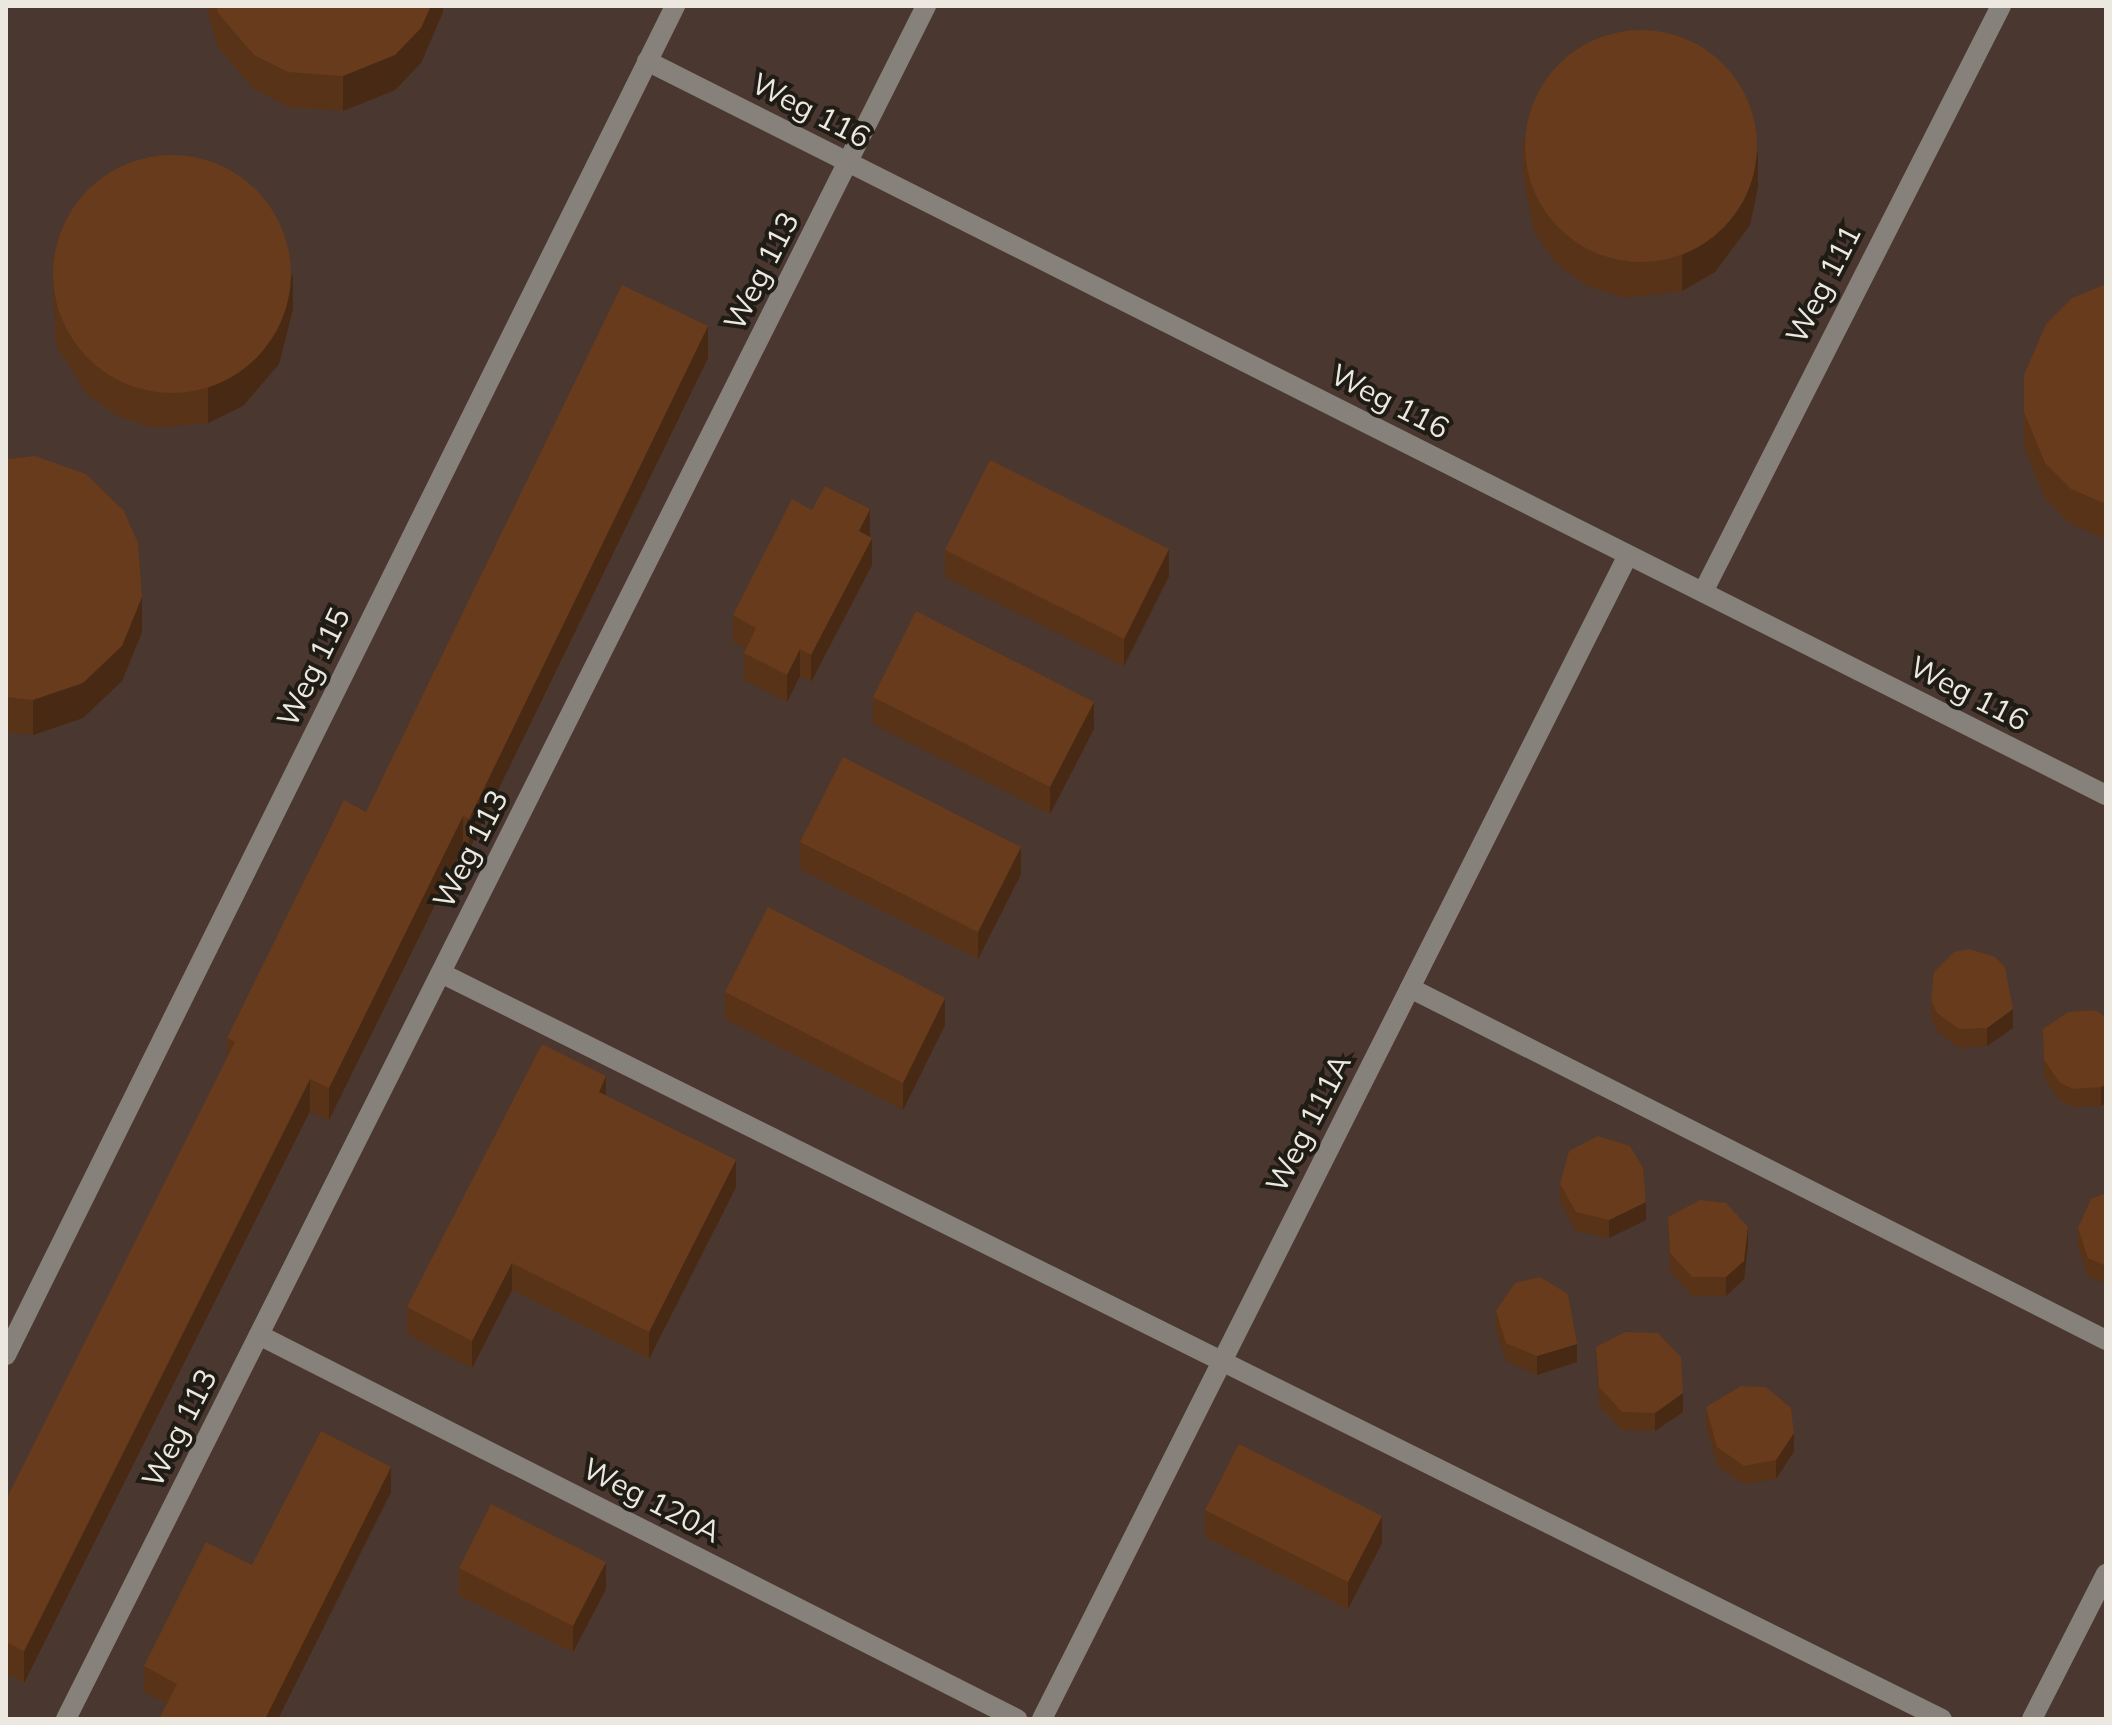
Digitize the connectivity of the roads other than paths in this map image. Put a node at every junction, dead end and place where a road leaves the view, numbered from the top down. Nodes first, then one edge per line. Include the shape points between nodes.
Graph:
1 (675, 6) edge
2 (926, 6) edge
3 (2001, 6) edge
4 (647, 61) junction
5 (849, 162) junction
6 (1628, 555) junction
7 (1703, 592) junction
8 (2106, 795) edge
9 (441, 973) junction
10 (1410, 988) junction
11 (259, 1335) junction
12 (2106, 1340) edge
13 (6, 1355) edge
14 (1222, 1361) junction
15 (2106, 1574) edge
16 (66, 1719) edge
17 (1017, 1719) edge
18 (1042, 1719) edge
19 (1942, 1719) edge
20 (2032, 1719) edge

1 - 4 lane, Weg 115
2 - 5 lane, Weg 113
3 - 7 lane, Weg 111
4 - 5 lane, Weg 116
4 - 13 lane, Weg 115
5 - 6 lane, Weg 116
5 - 9 lane, Weg 113
6 - 7 lane, Weg 116
6 - 10 lane, Weg 111A
7 - 8 lane, Weg 116
9 - 11 lane, Weg 113
9 - 14 lane
10 - 12 lane
10 - 14 lane, Weg 111A
11 - 16 lane, Weg 113
11 - 17 lane, Weg 120A
14 - 18 lane, Weg 111A
14 - 19 lane
15 - 20 lane

